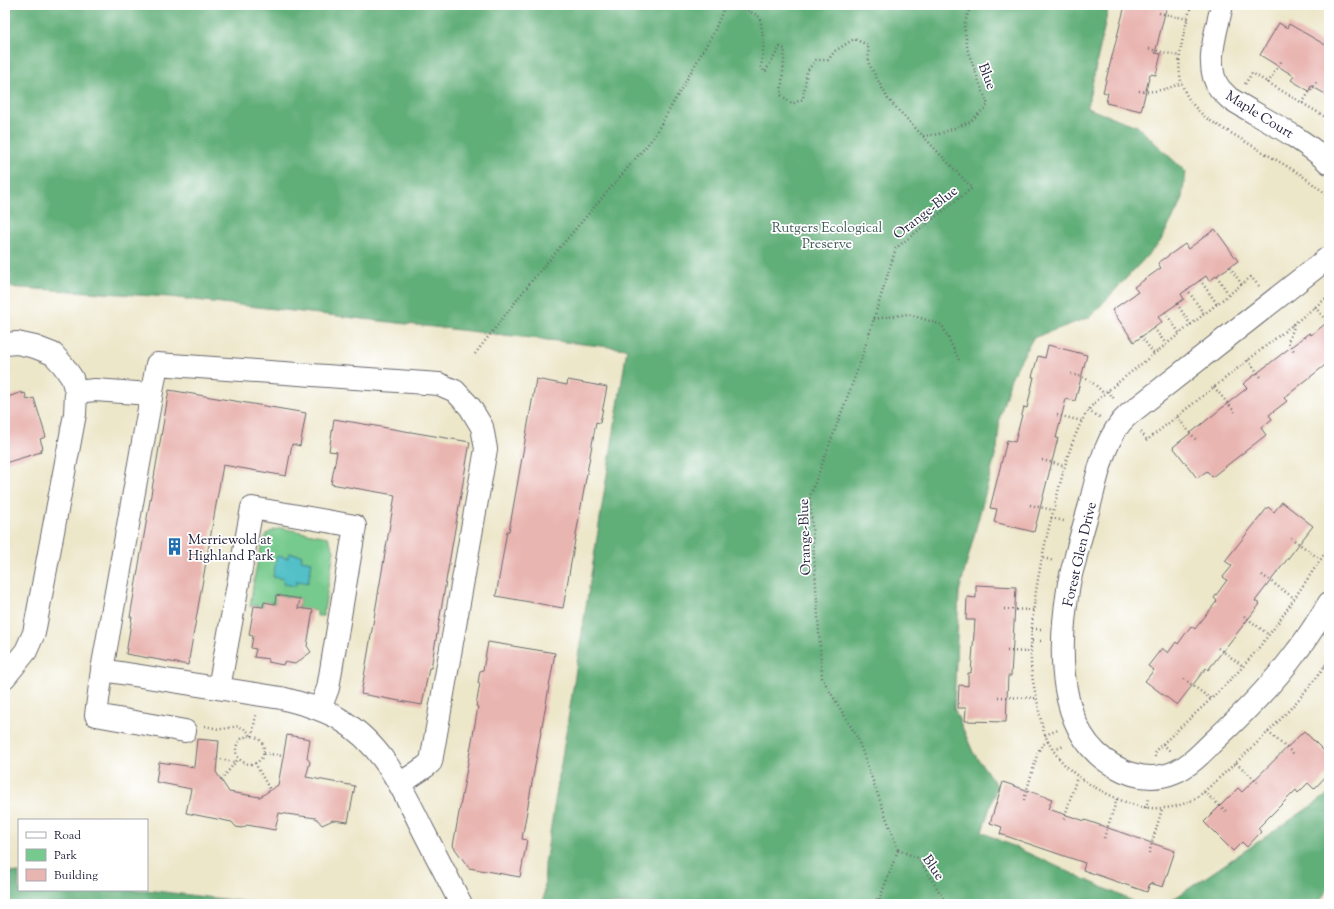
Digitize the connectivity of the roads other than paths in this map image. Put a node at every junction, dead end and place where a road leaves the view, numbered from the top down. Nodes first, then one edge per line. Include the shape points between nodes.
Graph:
1 (1222, 5) edge
2 (1329, 163) edge
3 (1329, 257) edge
4 (5, 344) edge
5 (76, 392) junction
6 (150, 394) junction
7 (1329, 603) edge
8 (102, 670) junction
9 (5, 677) edge
10 (219, 688) junction
11 (320, 709) junction
12 (191, 728) road end
13 (400, 784) junction
14 (461, 904) edge

1 - 2 street, Maple Court via 1212,51 1214,76 1220,88 1229,98 1302,141
3 - 7 street, Forest Glen Drive via 1128,415 1112,435 1103,458 1068,588 1063,666 1065,685 1076,724 1097,754 1127,773 1155,777 1188,766 1279,674
4 - 5 street via 17,343 53,354 72,378
5 - 6 street via 95,390
5 - 9 street via 75,414 34,633 26,651
6 - 8 street
6 - 13 street via 156,364 439,384 455,391 470,407 482,427 486,449 431,762
8 - 10 street
8 - 12 street via 96,715
10 - 11 street via 281,698
10 - 11 street via 252,508 355,526 328,688
11 - 13 street via 338,718 358,733 380,754
13 - 14 street

